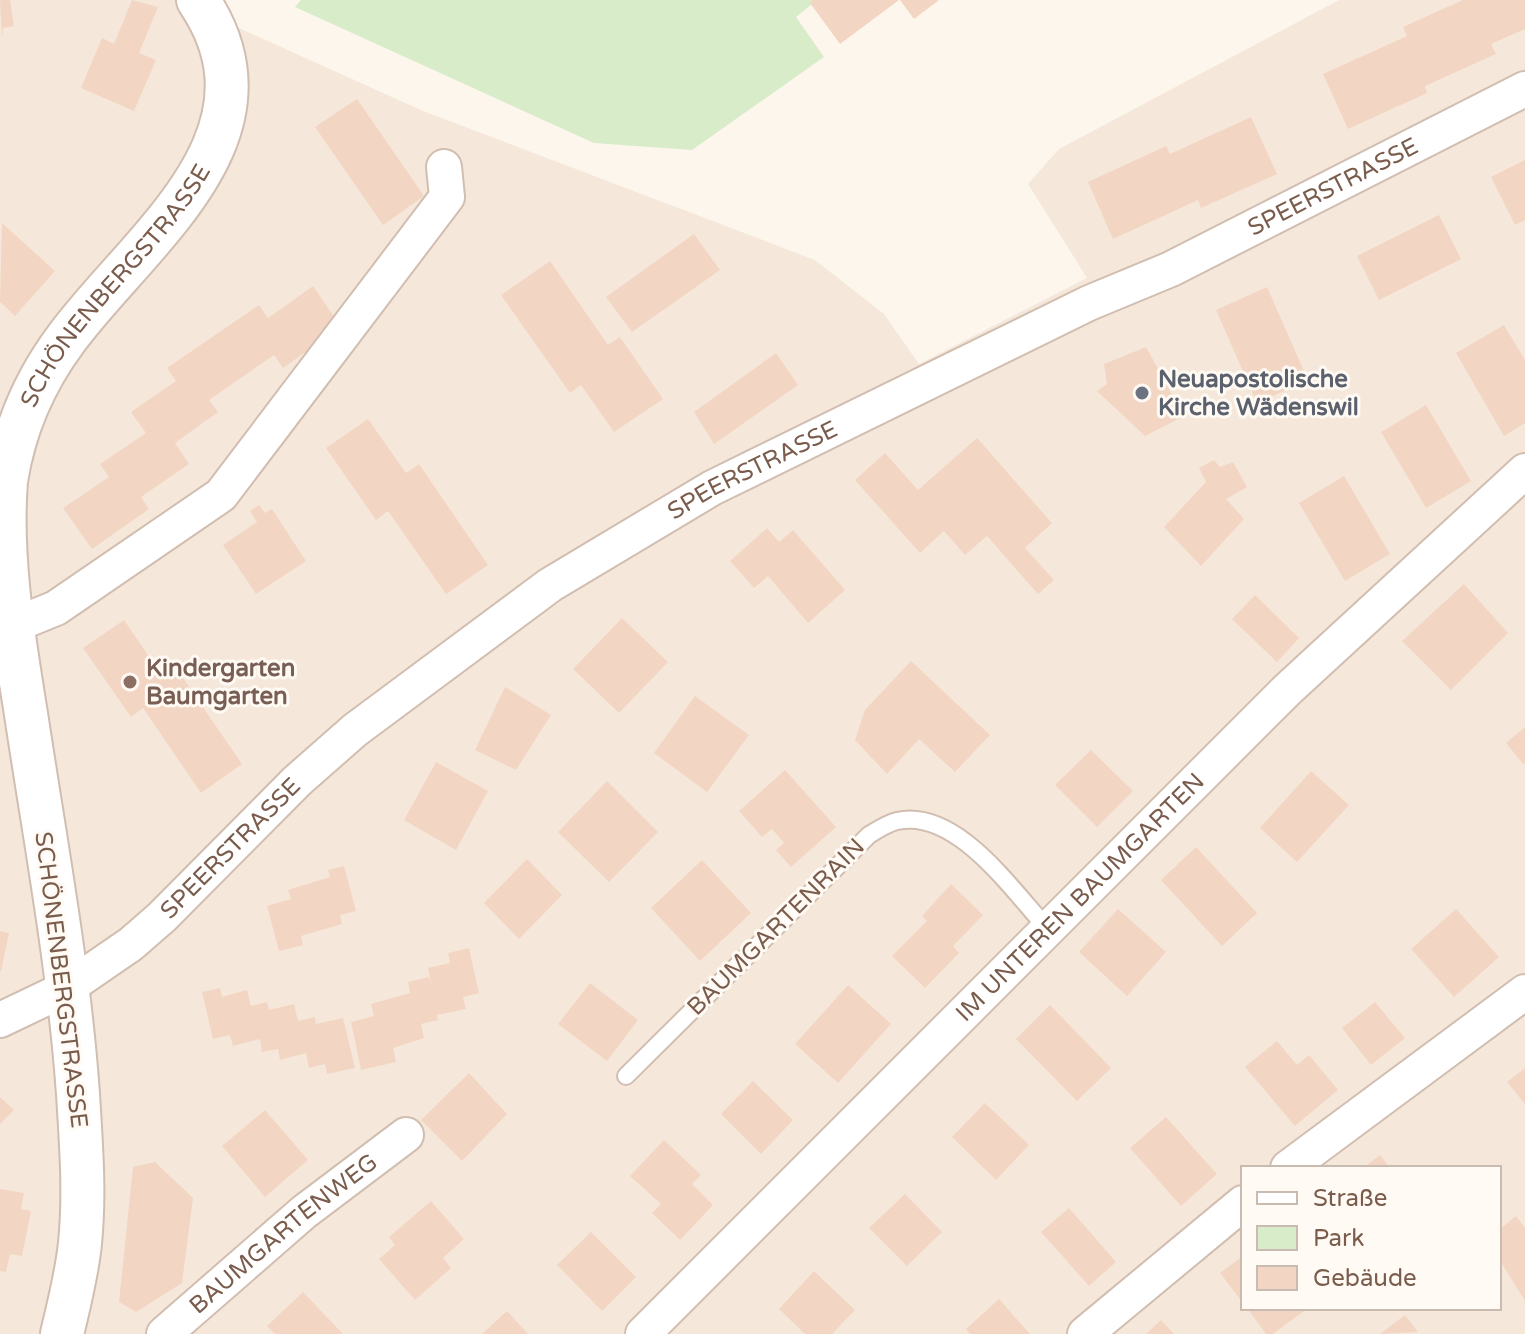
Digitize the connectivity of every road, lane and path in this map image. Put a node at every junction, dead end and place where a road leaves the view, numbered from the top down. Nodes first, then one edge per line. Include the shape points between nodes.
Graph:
1 (198, 0) edge
2 (1525, 89) edge
3 (444, 167) dead end
4 (1525, 471) edge
5 (12, 626) junction
6 (1047, 928) junction
7 (67, 988) junction
8 (1525, 992) edge
9 (0, 1020) edge
10 (626, 1076) dead end
11 (406, 1135) dead end
12 (1291, 1166) edge
13 (1241, 1205) edge
14 (62, 1334) edge
15 (164, 1334) edge
16 (643, 1334) edge
17 (1085, 1334) edge

1 - 5 street, SCHÖNENBERGSTRASSE via 209,15 223,59 226,100 217,142 186,195 66,339 33,391 10,455 2,518
2 - 7 street, SPEERSTRASSE via 1171,269 1089,303 712,488 550,585 355,730 162,917
3 - 5 street via 447,197 221,495 56,608
4 - 6 street, IM UNTEREN BAUMGARTEN via 1287,690
5 - 7 street, SCHÖNENBERGSTRASSE
6 - 10 lane, BAUMGARTENRAIN via 962,838 932,820 896,821 869,835
6 - 16 street, IM UNTEREN BAUMGARTEN
7 - 9 street, SPEERSTRASSE
7 - 14 street, SCHÖNENBERGSTRASSE via 83,1160 80,1245
8 - 12 street
11 - 15 street, BAUMGARTENWEG via 304,1212
13 - 17 street

